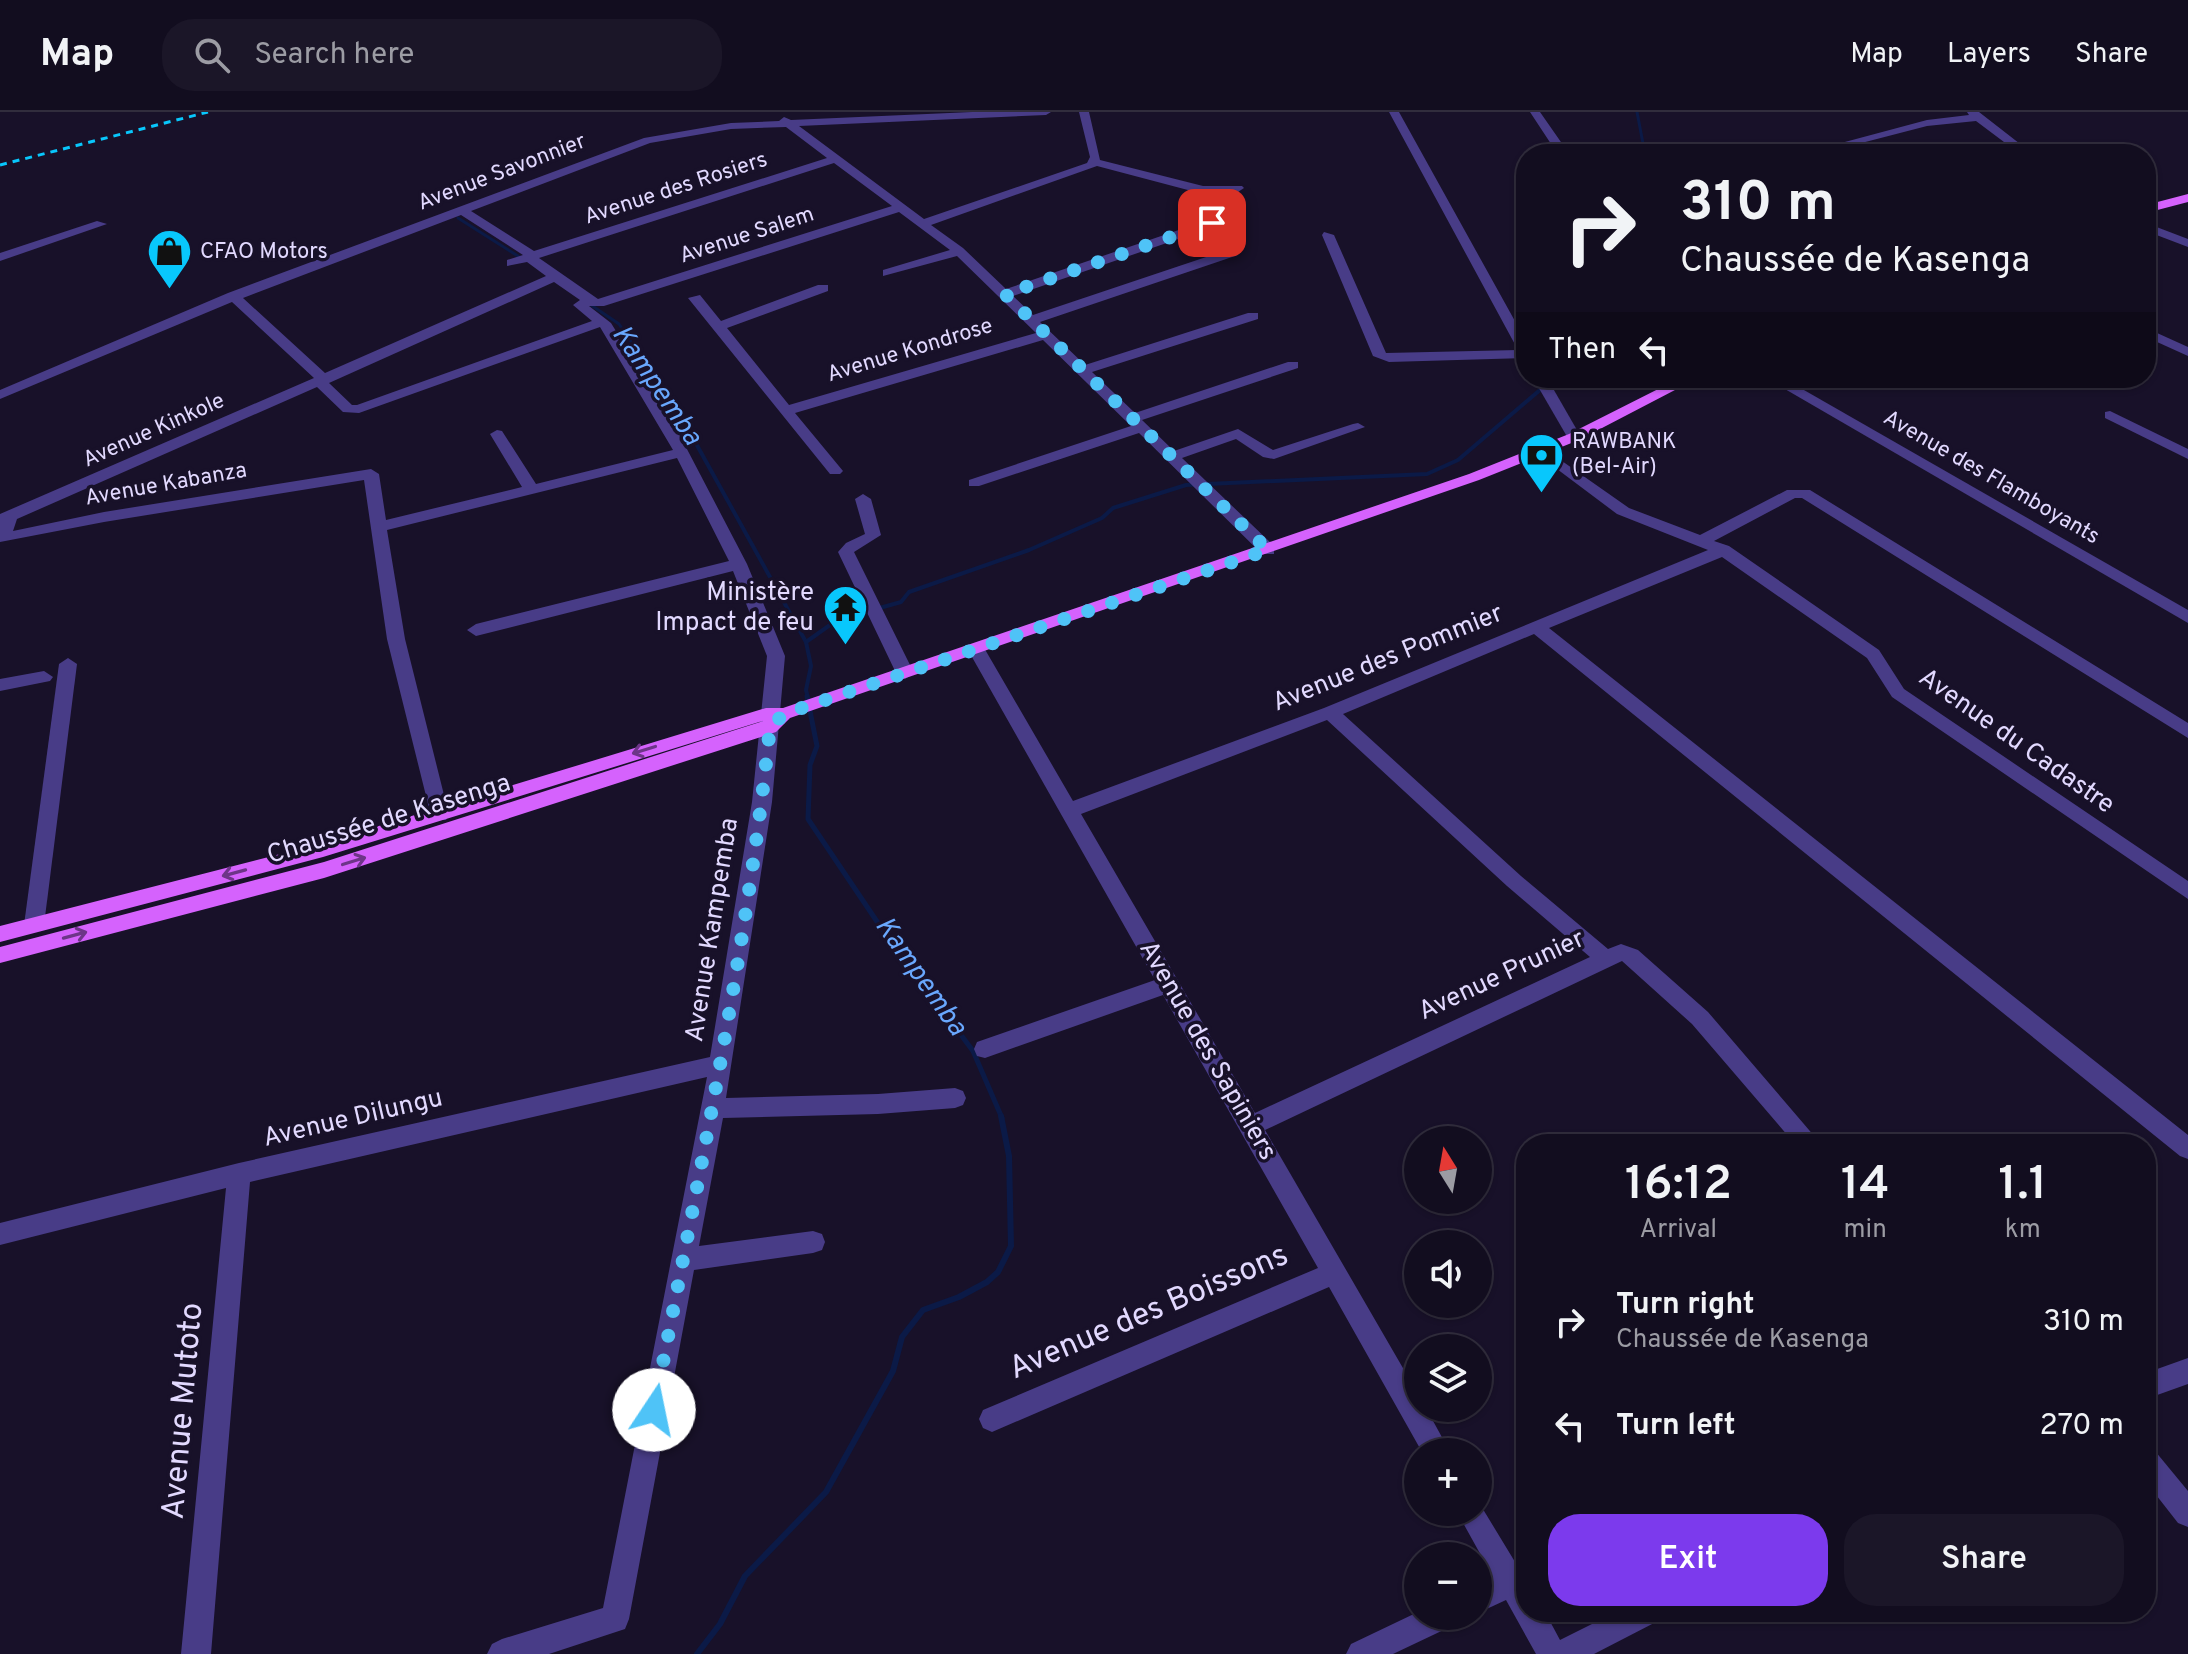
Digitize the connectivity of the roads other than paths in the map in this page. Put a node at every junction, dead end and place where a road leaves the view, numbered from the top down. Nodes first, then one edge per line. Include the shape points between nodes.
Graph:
1 (761, 112) edge
2 (1046, 112) edge
3 (1084, 112) edge
4 (1394, 112) edge
5 (1535, 112) edge
6 (1975, 114) edge
7 (787, 123) junction
8 (1556, 144) edge
9 (1845, 144) edge
10 (2014, 144) edge
11 (835, 159) junction
12 (1095, 162) junction
13 (1238, 188) dead end
14 (2188, 198) edge
15 (2156, 206) edge
16 (902, 207) junction
17 (461, 210) junction
18 (924, 223) junction
19 (1212, 223) dead end
20 (101, 224) dead end
21 (2156, 231) edge
22 (1328, 235) dead end
23 (2188, 243) edge
24 (959, 251) junction
25 (1234, 252) dead end
26 (0, 257) edge
27 (522, 260) junction
28 (888, 273) dead end
29 (550, 278) junction
30 (823, 288) dead end
31 (1005, 294) junction
32 (233, 296) junction
33 (695, 298) dead end
34 (603, 312) junction
35 (1253, 316) dead end
36 (1033, 320) junction
37 (720, 326) junction
38 (1047, 334) junction
39 (1516, 335) edge
40 (2156, 337) edge
41 (2188, 352) edge
42 (1516, 353) edge
43 (1293, 365) dead end
44 (1084, 370) junction
45 (322, 381) junction
46 (1546, 388) edge
47 (1671, 388) edge
48 (1790, 388) edge
49 (0, 395) edge
50 (786, 411) junction
51 (2110, 415) dead end
52 (1138, 423) junction
53 (1358, 427) dead end
54 (497, 434) dead end
55 (1574, 437) junction
56 (1542, 451) junction
57 (681, 453) junction
58 (2188, 455) edge
59 (1173, 456) junction
60 (835, 471) dead end
61 (974, 483) dead end
62 (531, 489) junction
63 (863, 499) dead end
64 (5, 518) edge
65 (379, 527) junction
66 (1703, 540) junction
67 (1, 542) edge
68 (1268, 550) junction
69 (1723, 550) junction
70 (739, 564) junction
71 (2188, 617) edge
72 (1535, 626) junction
73 (476, 630) dead end
74 (977, 650) junction
75 (68, 664) dead end
76 (905, 673) junction
77 (44, 677) dead end
78 (0, 685) edge
79 (1330, 712) junction
80 (779, 716) junction
81 (2188, 732) edge
82 (1070, 810) junction
83 (439, 815) junction
84 (324, 860) junction
85 (2188, 891) edge
86 (34, 925) junction
87 (0, 934) edge
88 (0, 955) edge
89 (1605, 958) junction
90 (1169, 984) junction
91 (985, 1049) dead end
92 (721, 1064) junction
93 (955, 1098) dead end
94 (713, 1108) junction
95 (1250, 1126) junction
96 (1800, 1134) edge
97 (2188, 1149) edge
98 (239, 1174) junction
99 (0, 1234) edge
100 (813, 1242) dead end
101 (683, 1260) junction
102 (1334, 1273) junction
103 (2188, 1371) edge
104 (2156, 1382) edge
105 (992, 1419) dead end
106 (1429, 1438) edge
107 (2156, 1473) edge
108 (2188, 1513) edge
109 (1479, 1526) edge
110 (1516, 1591) edge
111 (1492, 1600) edge
112 (1516, 1601) edge
113 (1534, 1622) edge
114 (1626, 1622) edge
115 (1412, 1630) edge
116 (196, 1654) edge
117 (502, 1654) edge
118 (1361, 1654) edge
119 (1552, 1654) edge
120 (1564, 1654) edge

1 - 7 street
2 - 7 street, Avenue Savonnier
3 - 12 street
4 - 39 street
5 - 8 street
6 - 9 street
6 - 10 street
7 - 11 street
7 - 17 street, Avenue Savonnier via 699,129 648,140
11 - 16 street
11 - 27 street, Avenue des Rosiers
12 - 13 street via 1203,190
12 - 18 street
14 - 15 main road
16 - 18 street
16 - 34 street, Avenue Salem
17 - 27 street, Avenue Kampemba
17 - 32 street, Avenue Savonnier
18 - 24 street
19 - 31 street
20 - 26 street
21 - 23 street
22 - 42 street via 1380,356
24 - 28 street
24 - 31 street
25 - 36 street
27 - 29 street, Avenue Kampemba
29 - 34 street, Avenue Kampemba
29 - 45 street, Avenue Kinkole
30 - 37 street
31 - 36 street
32 - 45 street, Avenue Salem
32 - 49 street, Avenue Savonnier
33 - 37 street
34 - 45 street, Avenue Salem via 359,409 348,409
34 - 57 street, Avenue Kampemba
35 - 44 street
36 - 38 street
37 - 50 street
38 - 44 street
38 - 50 street, Avenue Kondrose
40 - 41 street
43 - 52 street
44 - 52 street
45 - 64 street, Avenue Kinkole
46 - 55 street
47 - 55 main road, Chaussée de Kasenga
48 - 71 street, Avenue des Flamboyants
50 - 60 street
51 - 58 street
52 - 59 street
52 - 61 street
53 - 59 street via 1274,455 1238,433
54 - 62 street
55 - 56 main road, Chaussée de Kasenga
56 - 66 street, Avenue du Cadastre via 1623,511
56 - 68 main road, Chaussée de Kasenga
57 - 62 street
57 - 70 street, Avenue Kampemba
59 - 68 street
62 - 65 street
63 - 76 street via 873,535 846,552
64 - 67 street, Avenue Kabanza
65 - 67 street, Avenue Kabanza via 372,476 360,475 104,517
65 - 83 street via 396,639
66 - 69 street, Avenue du Cadastre
66 - 81 street via 1792,493 1805,493
68 - 74 main road, Chaussée de Kasenga
69 - 72 street, Avenue des Pommier
69 - 85 street, Avenue du Cadastre via 1873,654 1898,693
70 - 73 street
70 - 80 street, Avenue Kampemba via 775,649
72 - 79 street, Avenue des Pommier
72 - 97 street
74 - 76 main road, Chaussée de Kasenga
74 - 82 street, Avenue des Sapiniers
75 - 86 street
76 - 80 main road, Chaussée de Kasenga
77 - 78 street
79 - 82 street, Avenue des Pommier
79 - 89 street
80 -> 83 main road, Chaussée de Kasenga
84 -> 80 main road, Chaussée de Kasenga
80 - 92 street, Avenue Kampemba
82 - 90 street, Avenue des Sapiniers
83 - 84 main road, Chaussée de Kasenga
84 -> 86 main road, Chaussée de Kasenga
88 -> 84 main road, Chaussée de Kasenga
86 - 87 main road, Chaussée de Kasenga
89 - 95 street, Avenue Prunier
89 - 96 street, Avenue Prunier via 1616,953 1631,956 1700,1018
90 - 91 street
90 - 95 street, Avenue des Sapiniers
92 - 94 street, Avenue Kampemba
92 - 98 street, Avenue Dilungu
93 - 94 street
94 - 101 street, Avenue Kampemba
95 - 102 street, Avenue des Sapiniers
98 - 99 street, Avenue Dilungu
98 - 116 street, Avenue Mutoto
100 - 101 street
101 - 117 street, Avenue Kampemba via 615,1619
102 - 105 street, Avenue des Boissons
102 - 106 street, Avenue des Sapiniers
103 - 104 street
107 - 108 street
109 - 110 street
111 - 112 street
113 - 119 street
114 - 120 street
115 - 118 street

